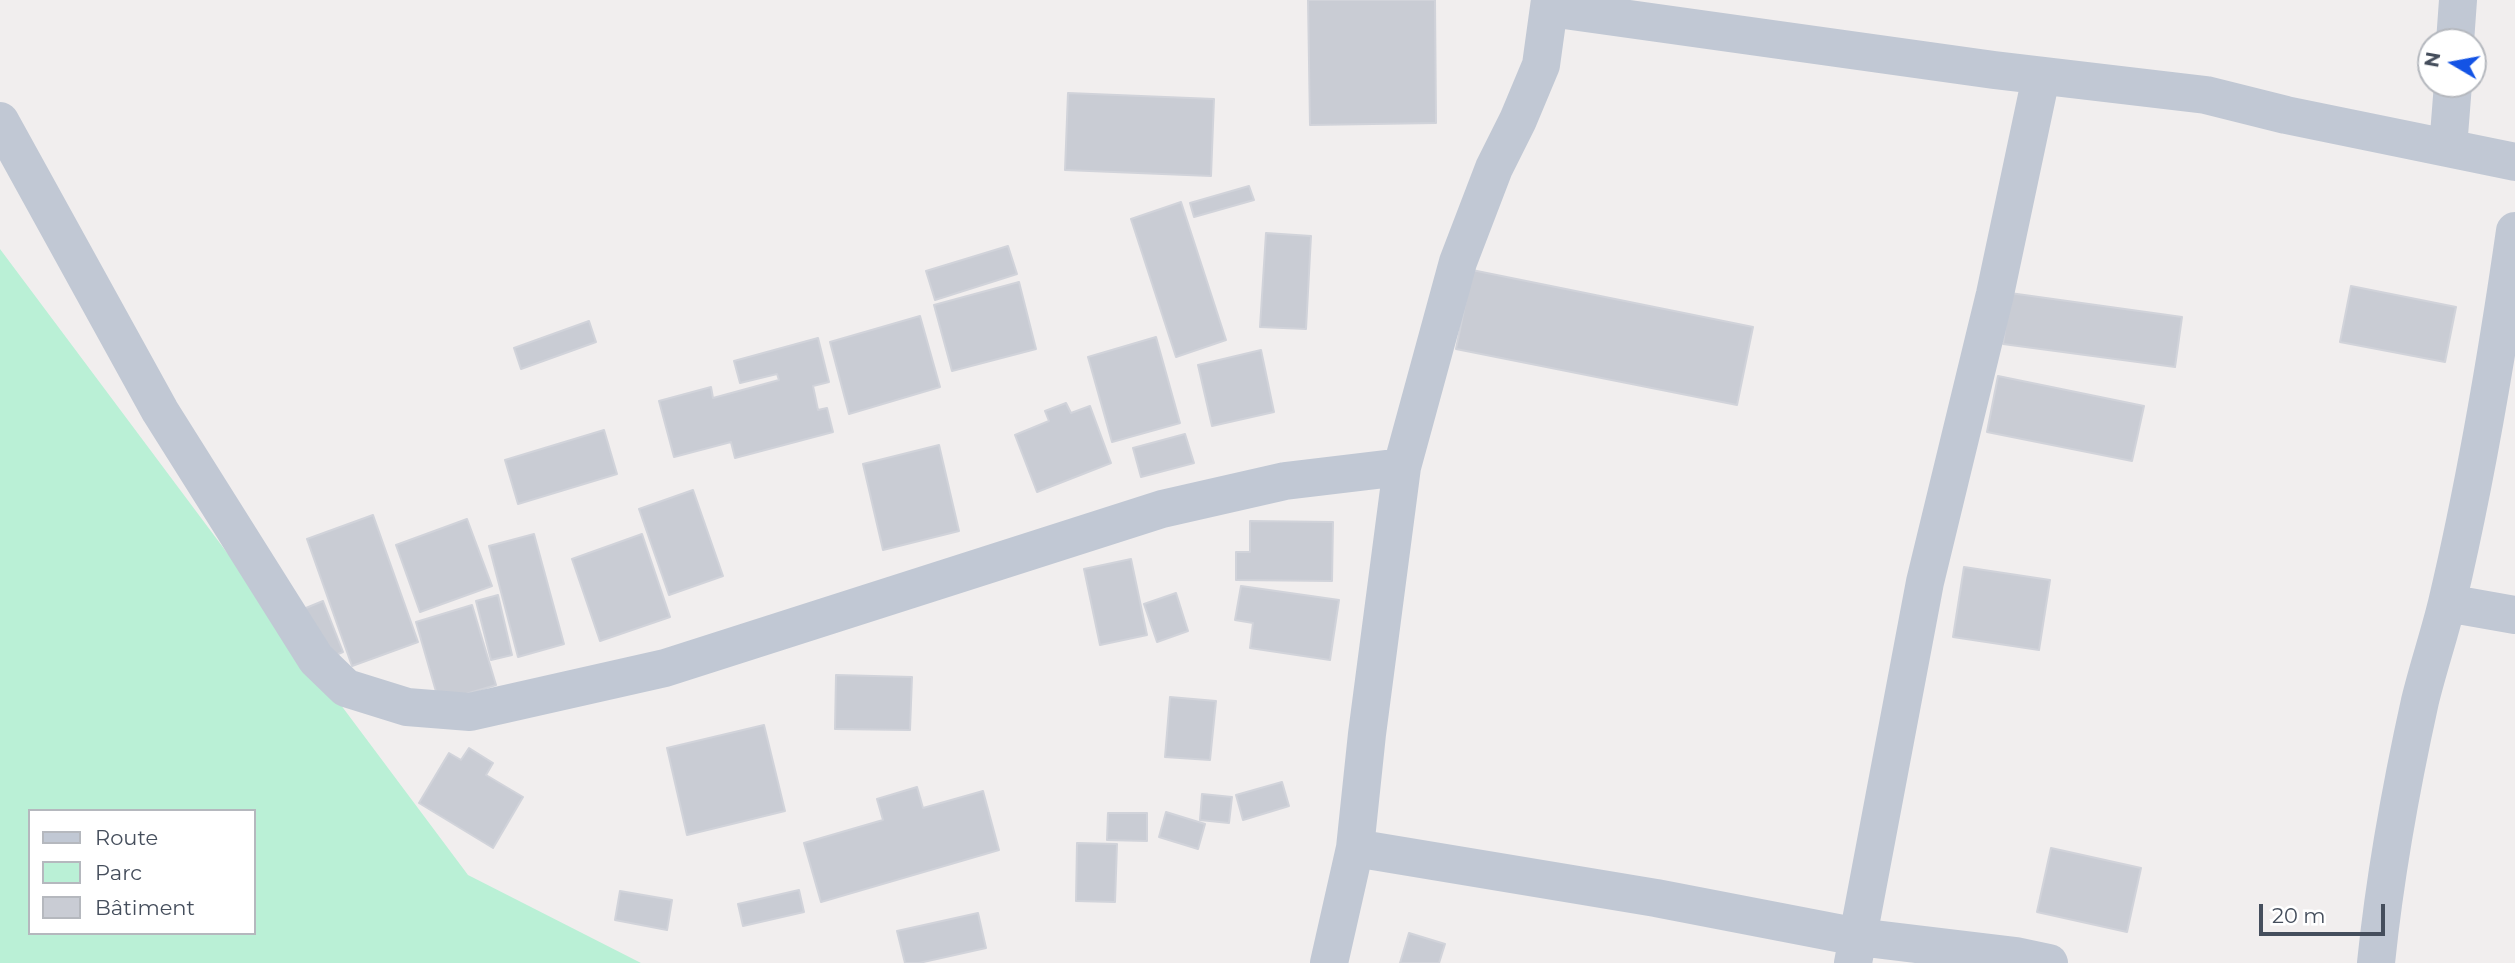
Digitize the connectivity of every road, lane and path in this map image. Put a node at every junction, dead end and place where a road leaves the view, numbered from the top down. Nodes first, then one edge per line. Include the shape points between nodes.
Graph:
1 (2458, 0) edge
2 (1550, 4) edge
3 (2456, 28) edge
4 (2041, 77) junction
5 (2452, 98) edge
6 (0, 121) edge
7 (2448, 148) junction
8 (2515, 162) edge
9 (2515, 231) edge
10 (1402, 467) junction
11 (2447, 603) junction
12 (2515, 615) edge
13 (1355, 848) junction
14 (1855, 950) edge
15 (1329, 963) edge
16 (2049, 963) edge
17 (2376, 963) edge

1 - 3 street
2 - 4 street
2 - 10 street via 1541,65 1458,262
4 - 7 street via 2206,95
4 - 14 street via 1925,582
5 - 7 street
6 - 10 street via 160,411 316,659 345,688 407,707 470,712 665,668 1162,509 1285,481
7 - 8 street
9 - 11 street via 2480,444
10 - 13 street
11 - 12 street
11 - 17 street via 2421,700 2383,895
13 - 14 street via 1656,898
13 - 15 street
14 - 16 street via 2016,956

